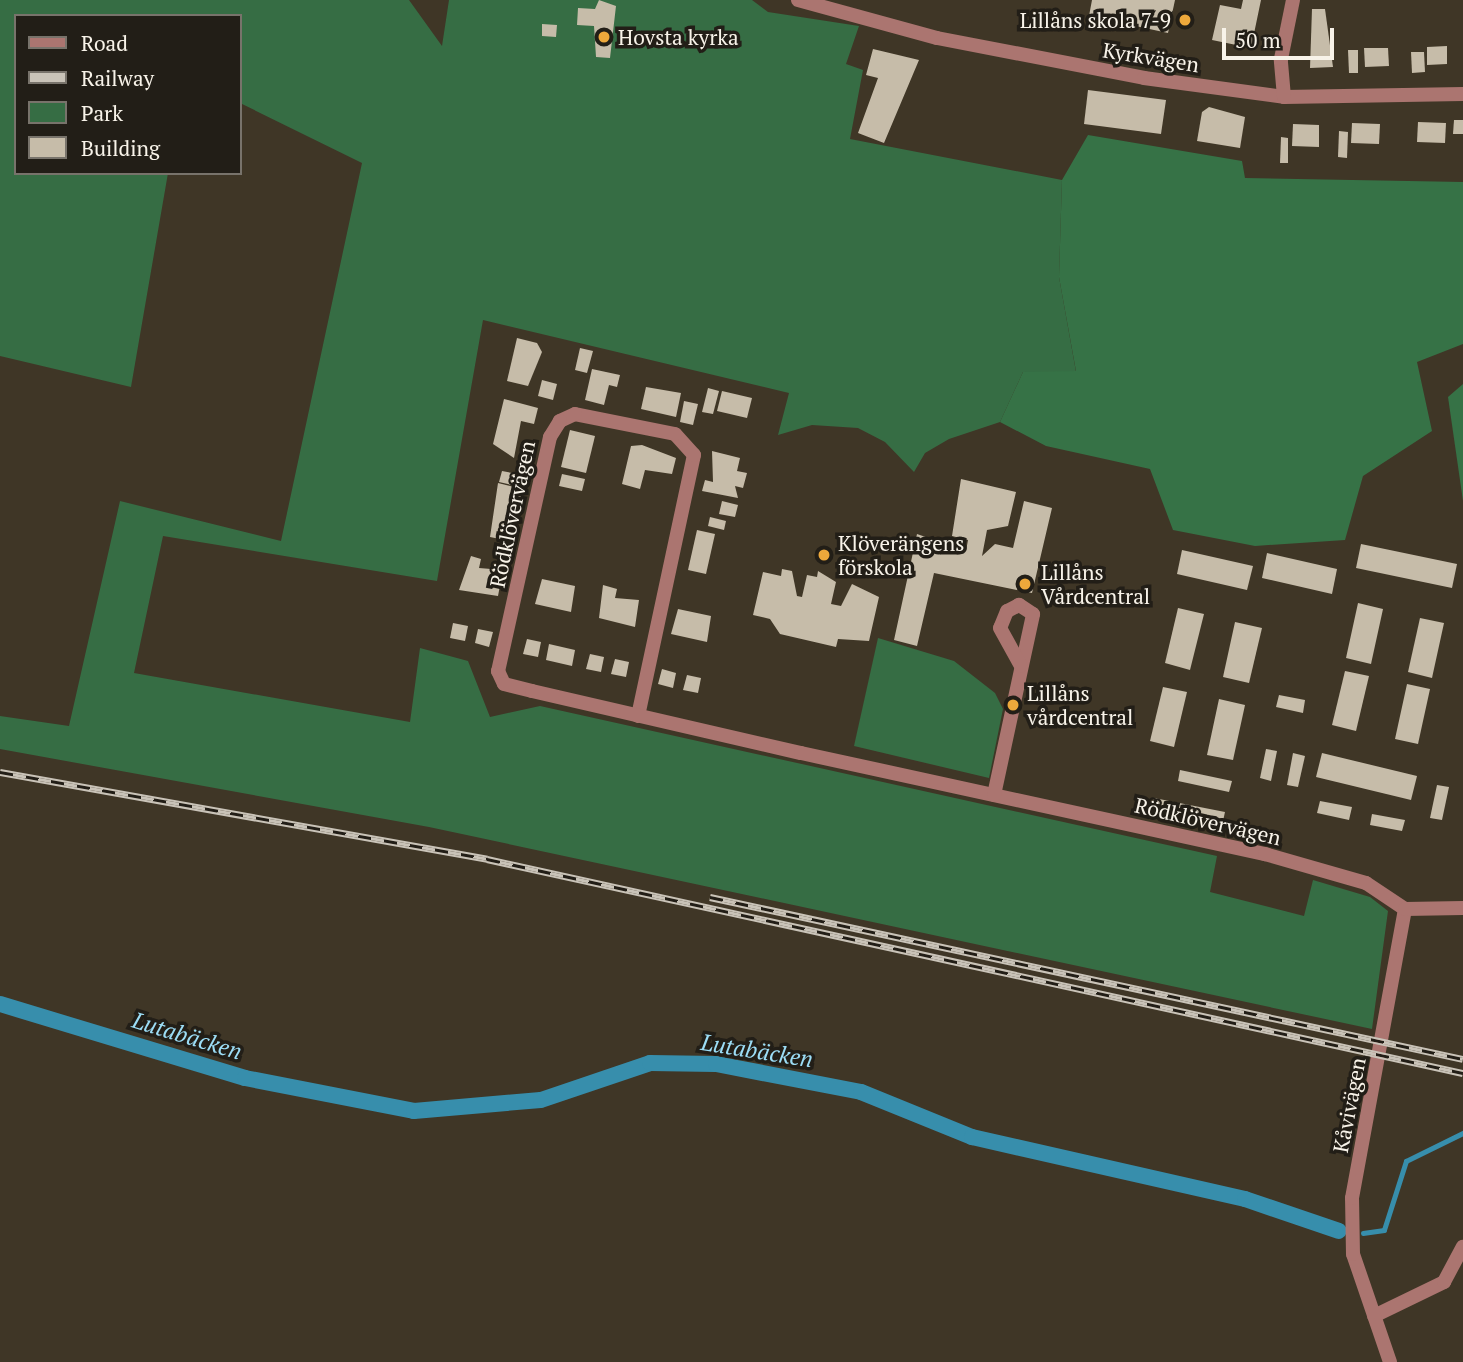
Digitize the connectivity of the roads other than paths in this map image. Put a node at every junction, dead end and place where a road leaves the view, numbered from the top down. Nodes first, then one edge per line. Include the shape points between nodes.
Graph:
1 (798, 0) edge
2 (1293, 0) edge
3 (1463, 94) edge
4 (1284, 97) junction
5 (1021, 666) dead end
6 (638, 716) junction
7 (993, 795) junction
8 (1463, 908) edge
9 (1405, 909) junction
10 (1463, 1247) edge
11 (1374, 1316) junction
12 (1390, 1362) edge

1 - 4 street, Kyrkvägen via 1047,61
2 - 4 street via 1281,60
3 - 4 street, Kyrkvägen
5 - 7 street
6 - 6 street, Rödklövervägen via 499,679 550,437 560,421 575,414 675,434 694,454
6 - 7 street, Rödklövervägen
7 - 9 street, Rödklövervägen via 1327,870 1387,892
8 - 9 street
9 - 11 street, Kåvivägen via 1349,1226
10 - 11 street via 1444,1282
11 - 12 street, Kåvivägen

